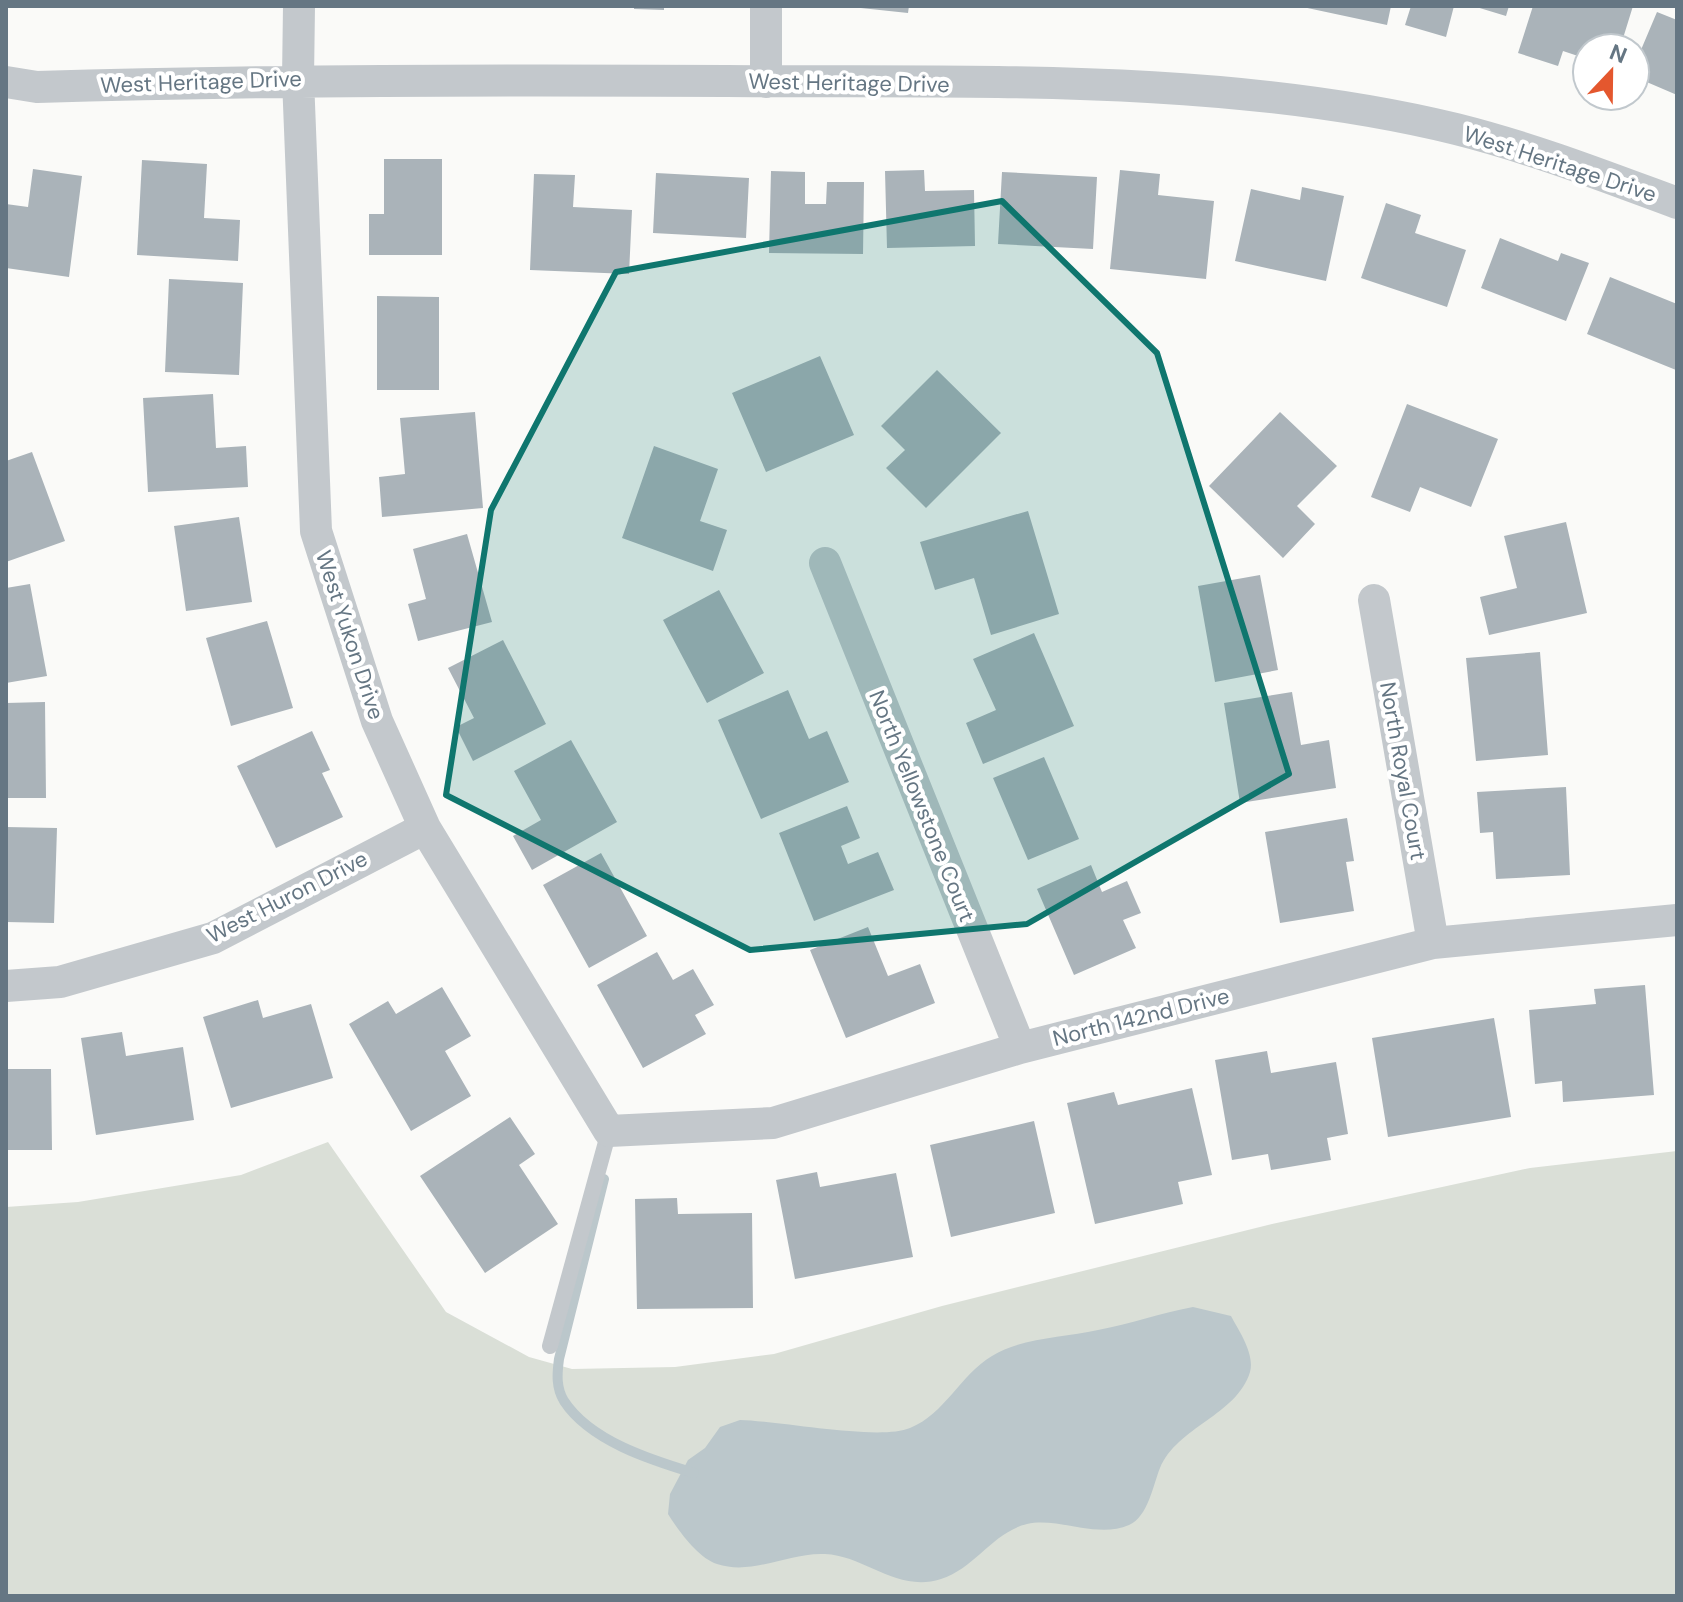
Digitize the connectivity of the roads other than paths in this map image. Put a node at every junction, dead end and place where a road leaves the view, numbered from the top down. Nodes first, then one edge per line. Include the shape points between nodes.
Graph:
1 (299, 6) edge
2 (766, 6) edge
3 (298, 79) junction
4 (6, 82) edge
5 (766, 82) junction
6 (1677, 203) edge
7 (825, 563) dead end
8 (1374, 600) dead end
9 (425, 828) junction
10 (1677, 920) edge
11 (1433, 943) junction
12 (6, 986) edge
13 (1020, 1048) junction
14 (609, 1131) junction
15 (550, 1346) dead end

1 - 3 street, West Yukon Drive
2 - 5 street
3 - 4 street, West Heritage Drive via 37,87
3 - 5 street, West Heritage Drive
3 - 9 street, West Yukon Drive via 316,531 377,721
5 - 6 street, West Heritage Drive via 1112,86 1230,93 1452,128 1562,160
7 - 13 street, North Yellowstone Court
8 - 11 street, North Royal Court
9 - 12 street, West Huron Drive via 213,938 60,982
9 - 14 street, West Yukon Drive
10 - 11 street, North 142nd Drive
11 - 13 street, North 142nd Drive
13 - 14 street, North 142nd Drive via 773,1123
14 - 15 lane

